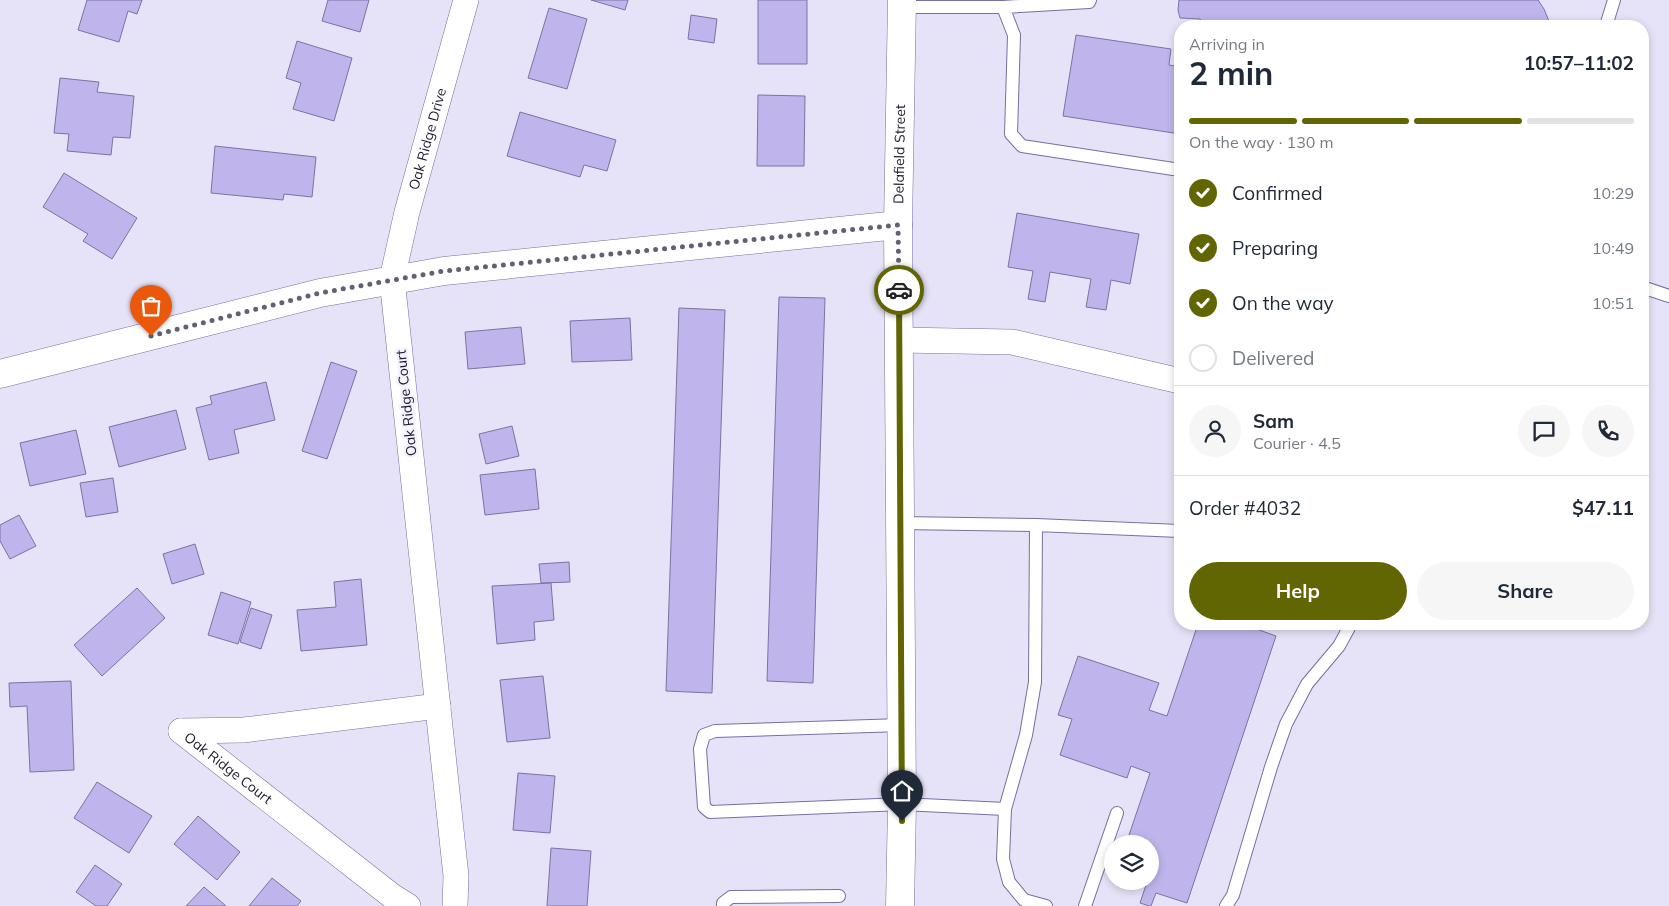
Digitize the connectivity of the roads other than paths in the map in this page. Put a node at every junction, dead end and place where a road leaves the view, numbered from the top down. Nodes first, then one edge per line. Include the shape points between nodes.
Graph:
1 (466, 0) edge
2 (1090, 0) edge
3 (1614, 0) edge
4 (902, 4) edge
5 (1003, 7) junction
6 (1608, 20) edge
7 (1174, 169) edge
8 (898, 225) junction
9 (392, 279) junction
10 (1649, 289) edge
11 (1669, 296) edge
12 (899, 340) junction
13 (0, 374) edge
14 (1174, 380) edge
15 (900, 523) junction
16 (1036, 525) junction
17 (1174, 531) edge
18 (1348, 630) edge
19 (438, 706) junction
20 (902, 725) junction
21 (902, 804) junction
22 (1005, 809) junction
23 (1117, 813) dead end
24 (839, 896) dead end
25 (408, 906) edge
26 (455, 906) edge
27 (723, 906) edge
28 (900, 906) edge
29 (1046, 906) edge
30 (1085, 906) edge
31 (1226, 906) edge

1 - 9 street, Oak Ridge Drive via 407,212
2 - 5 lane
3 - 6 lane
4 - 5 lane
4 - 8 street, Delafield Street
5 - 7 lane via 1014,36 1011,134 1022,146
8 - 9 street
8 - 12 street, Delafield Street
9 - 13 street via 320,293
9 - 19 street, Oak Ridge Court
10 - 11 lane
12 - 14 street via 1012,342
12 - 15 street, Delafield Street
15 - 16 lane
15 - 20 street, Delafield Street
16 - 17 lane
16 - 22 lane via 1035,682 1026,735
18 - 31 lane via 1339,646 1307,684 1286,724 1233,895
19 - 25 street, Oak Ridge Court via 244,730 182,731
19 - 26 street, Oak Ridge Court via 456,876
20 - 21 street, Delafield Street
20 - 21 lane via 715,731 704,736 700,749 702,796 704,807 710,812
21 - 22 lane
21 - 28 street, Delafield Street
22 - 29 lane via 1003,858 1009,882 1024,900
23 - 30 lane
24 - 27 lane via 731,897

